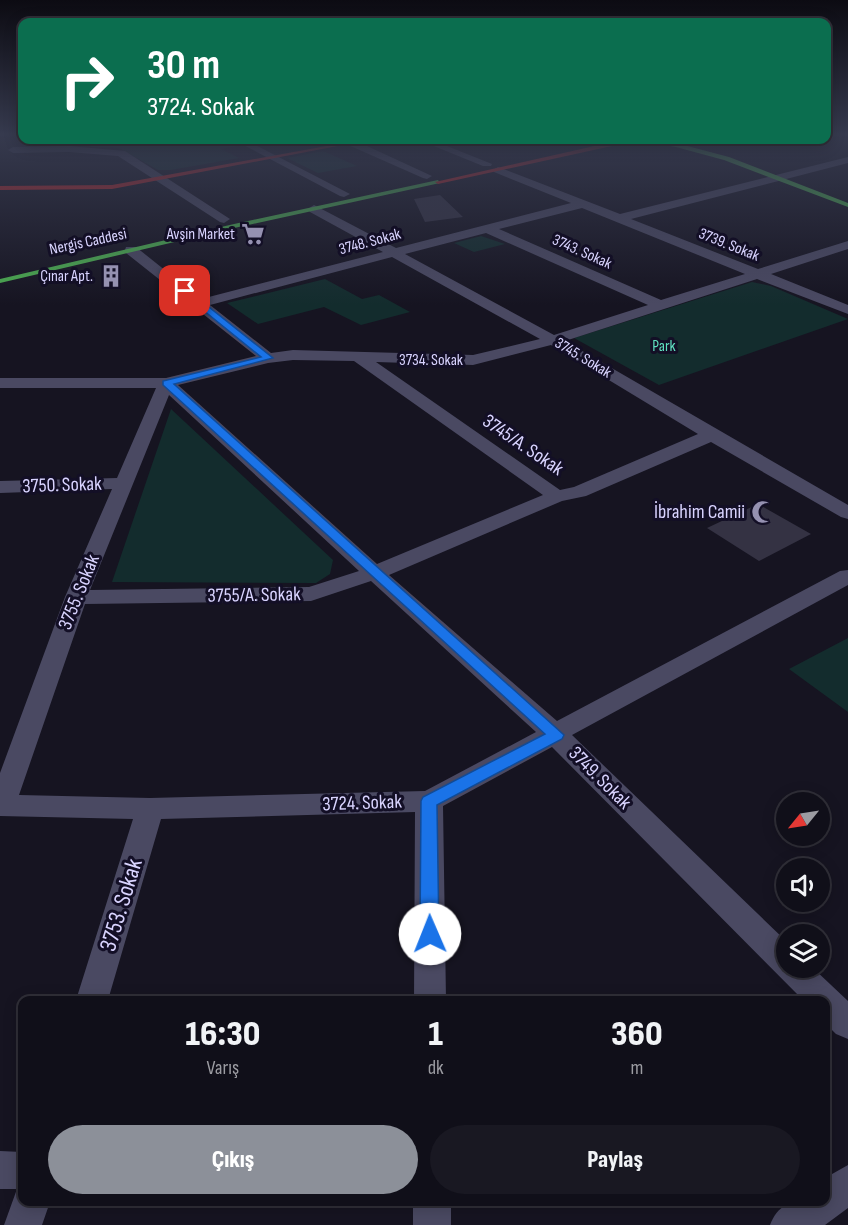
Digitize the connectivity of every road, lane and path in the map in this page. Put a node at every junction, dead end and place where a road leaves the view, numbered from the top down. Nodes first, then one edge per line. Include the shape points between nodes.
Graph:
1 (181, 191) edge
2 (339, 191) edge
3 (357, 191) edge
4 (390, 191) edge
5 (551, 191) edge
6 (723, 191) edge
7 (813, 191) edge
8 (344, 194) junction
9 (582, 204) junction
10 (848, 205) edge
11 (314, 209) junction
12 (620, 218) junction
13 (224, 219) junction
14 (488, 229) junction
15 (848, 245) edge
16 (131, 250) junction
17 (392, 253) junction
18 (30, 260) dead end
19 (757, 274) junction
20 (0, 281) edge
21 (201, 303) junction
22 (662, 306) junction
23 (848, 310) edge
24 (553, 340) junction
25 (357, 356) junction
26 (268, 358) junction
27 (0, 383) edge
28 (166, 383) junction
29 (712, 435) junction
30 (125, 483) junction
31 (0, 487) edge
32 (557, 496) junction
33 (848, 513) edge
34 (374, 573) junction
35 (848, 576) edge
36 (76, 597) junction
37 (556, 735) junction
38 (429, 801) junction
39 (1, 805) edge
40 (150, 809) junction
41 (776, 952) edge
42 (802, 978) edge
43 (93, 996) edge
44 (430, 996) edge
45 (821, 996) edge
46 (830, 1005) edge
47 (848, 1023) edge
48 (0, 1170) edge
49 (18, 1170) edge
50 (848, 1184) edge
51 (830, 1198) edge
52 (29, 1206) edge
53 (432, 1206) edge
54 (819, 1206) edge
55 (24, 1225) edge
56 (432, 1225) edge
57 (789, 1225) edge

1 - 13 street
2 - 8 street
3 - 8 main road, Nergis Caddesi
4 - 11 main road, Nergis Caddesi
5 - 9 street, 3739. Sokak
6 - 12 street
7 - 10 main road
8 - 13 main road, Nergis Caddesi
9 - 12 street, 3739. Sokak
9 - 14 street, 3748. Sokak
11 - 16 main road, Nergis Caddesi
11 - 17 street, 3745. Sokak
12 - 19 street, 3739. Sokak
13 - 18 main road, Nergis Caddesi
14 - 17 street, 3748. Sokak
14 - 22 street, 3743. Sokak
15 - 19 street, 3734. Sokak
16 - 20 main road, Nergis Caddesi
16 - 21 street
17 - 21 street, 3748. Sokak
17 - 24 street, 3745. Sokak
19 - 22 street, 3734. Sokak
19 - 23 street, 3739. Sokak
21 - 26 street
22 - 24 street, 3734. Sokak
24 - 25 street, 3734. Sokak via 473,360
24 - 29 street, 3745. Sokak
25 - 26 street, 3734. Sokak
25 - 32 street, 3745/A. Sokak
26 - 28 street, 3734. Sokak
27 - 28 street, 3734. Sokak
28 - 30 street, 3755. Sokak
28 - 34 street, 3749. Sokak
29 - 32 street, 3745/A. Sokak via 579,492
29 - 33 street, 3745. Sokak
30 - 31 street, 3750. Sokak
30 - 36 street, 3755. Sokak
32 - 34 street, 3755/A. Sokak
34 - 36 street, 3755/A. Sokak via 311,594
34 - 37 street, 3749. Sokak
35 - 37 street, 3724. Sokak
36 - 39 street, 3755. Sokak
37 - 38 street, 3724. Sokak
37 - 41 street, 3749. Sokak
38 - 40 street, 3724. Sokak
38 - 44 street
39 - 40 street, 3724. Sokak
40 - 43 street, 3753. Sokak
42 - 45 street
46 - 47 street
48 - 49 street
50 - 51 street
52 - 55 street
53 - 56 street
54 - 57 street

